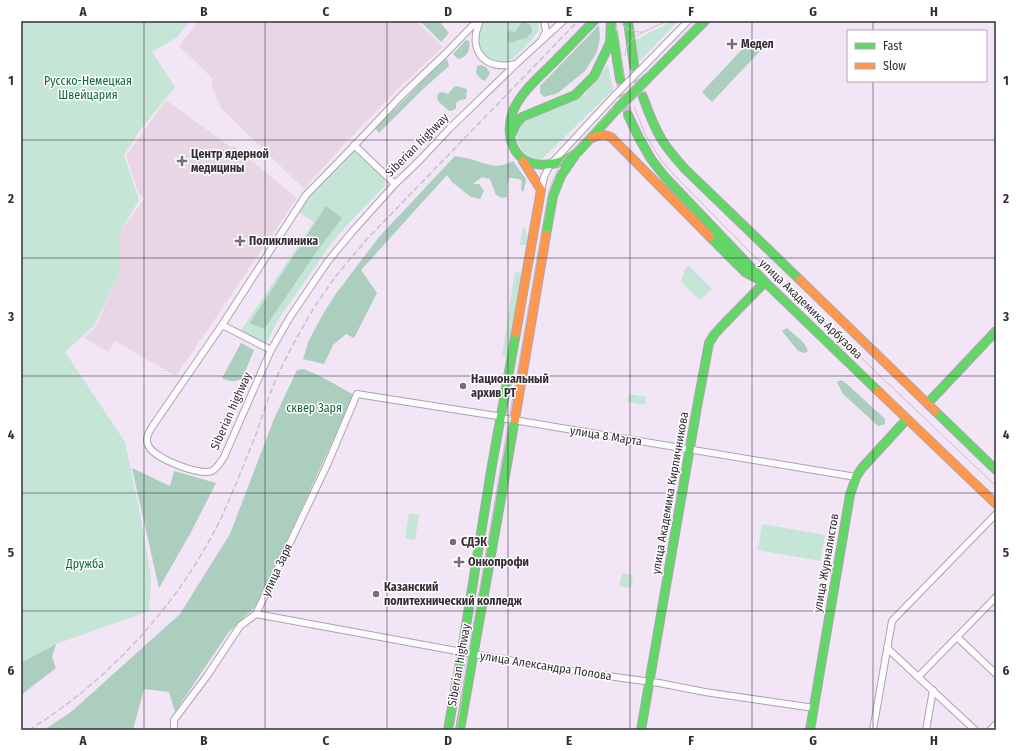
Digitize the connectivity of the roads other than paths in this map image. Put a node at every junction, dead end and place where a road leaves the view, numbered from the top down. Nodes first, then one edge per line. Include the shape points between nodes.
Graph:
1 (477, 21) edge
2 (480, 21) edge
3 (544, 21) edge
4 (563, 21) edge
5 (594, 21) edge
6 (611, 21) edge
7 (628, 21) edge
8 (688, 21) edge
9 (705, 21) edge
10 (542, 41) junction
11 (516, 64) junction
12 (634, 66) tunnel mouth
13 (620, 79) tunnel mouth
14 (643, 97) tunnel mouth
15 (628, 116) tunnel mouth
16 (511, 138) junction
17 (591, 138) junction
18 (354, 145) junction
19 (576, 154) junction
20 (523, 161) junction
21 (550, 165) junction
22 (395, 184) junction
23 (541, 190) junction
24 (765, 282) junction
25 (222, 325) junction
26 (996, 331) edge
27 (271, 350) junction
28 (357, 394) joint
29 (928, 403) junction
30 (501, 418) junction
31 (907, 419) junction
32 (515, 421) junction
33 (690, 450) junction
34 (996, 470) edge
35 (856, 477) junction
36 (996, 504) edge
37 (996, 514) edge
38 (995, 601) edge
39 (256, 614) junction
40 (957, 637) junction
41 (887, 648) junction
42 (462, 652) junction
43 (473, 654) junction
44 (996, 674) edge
45 (918, 677) junction
46 (649, 682) junction
47 (933, 690) junction
48 (814, 708) junction
49 (996, 724) edge
50 (174, 730) edge
51 (448, 730) edge
52 (460, 730) edge
53 (641, 730) edge
54 (810, 730) edge
55 (873, 730) edge
56 (926, 730) edge
57 (975, 730) edge
58 (990, 730) edge

1 - 18 street, Siberian highway
2 - 11 street via 475,38 476,48 481,56 496,65
3 - 10 street via 546,31
4 - 10 street, Siberian highway
5 - 16 main road via 518,101 510,121
6 - 13 main road
6 - 16 main road via 610,43 604,60 594,76 575,95 522,117 513,129
7 - 12 main road
8 - 21 street, Siberian highway, bridge
9 - 17 main road, Siberian highway, bridge
10 - 11 street, Siberian highway
11 - 22 street, Siberian highway
14 - 29 main road, улица Академика Арбузова via 661,138 685,169
15 - 24 main road, улица Академика Арбузова via 660,171
16 - 20 main road via 514,149
17 - 19 main road, Siberian highway
17 - 24 main road via 602,135 611,138 745,272
18 - 22 street
18 - 25 street, Siberian highway via 306,194
19 - 21 main road
19 - 32 main road, Siberian highway via 561,176 553,196
20 - 21 main road via 538,166
20 - 23 main road
21 - 23 street, Siberian highway
22 - 27 street, Siberian highway via 328,261
23 - 30 main road, Siberian highway
24 - 31 main road, улица Академика Арбузова
24 - 33 main road, улица Академика Кирпичникова via 714,334 709,343
25 - 27 street
25 - 27 street, Siberian highway via 147,435 150,449 171,463 200,472 212,470 220,464
26 - 29 main road
28 - 30 street, улица 8 Марта
28 - 39 street, улица Заря
29 - 34 main road, улица Академика Арбузова
30 - 32 street, улица 8 Марта
30 - 42 main road, Siberian highway
31 - 35 main road, улица Журналистов
31 - 36 main road, улица Академика Арбузова
32 - 33 street, улица 8 Марта
32 - 43 main road, Siberian highway
33 - 35 street, улица 8 Марта
33 - 46 main road, улица Академика Кирпичникова
35 - 48 main road, улица Журналистов via 845,522
37 - 41 street via 892,620
38 - 40 street
39 - 42 street, улица Александра Попова
39 - 50 street, улица Заря via 240,626 174,720
40 - 44 street
40 - 45 street
41 - 45 street
41 - 55 street
42 - 43 street, улица Александра Попова
42 - 51 main road, Siberian highway
43 - 46 street, улица Александра Попова
43 - 52 main road, Siberian highway
45 - 47 street
46 - 48 street, улица Александра Попова
46 - 53 main road, улица Академика Кирпичникова
47 - 56 street
47 - 57 street
48 - 54 main road, улица Журналистов
49 - 58 street

